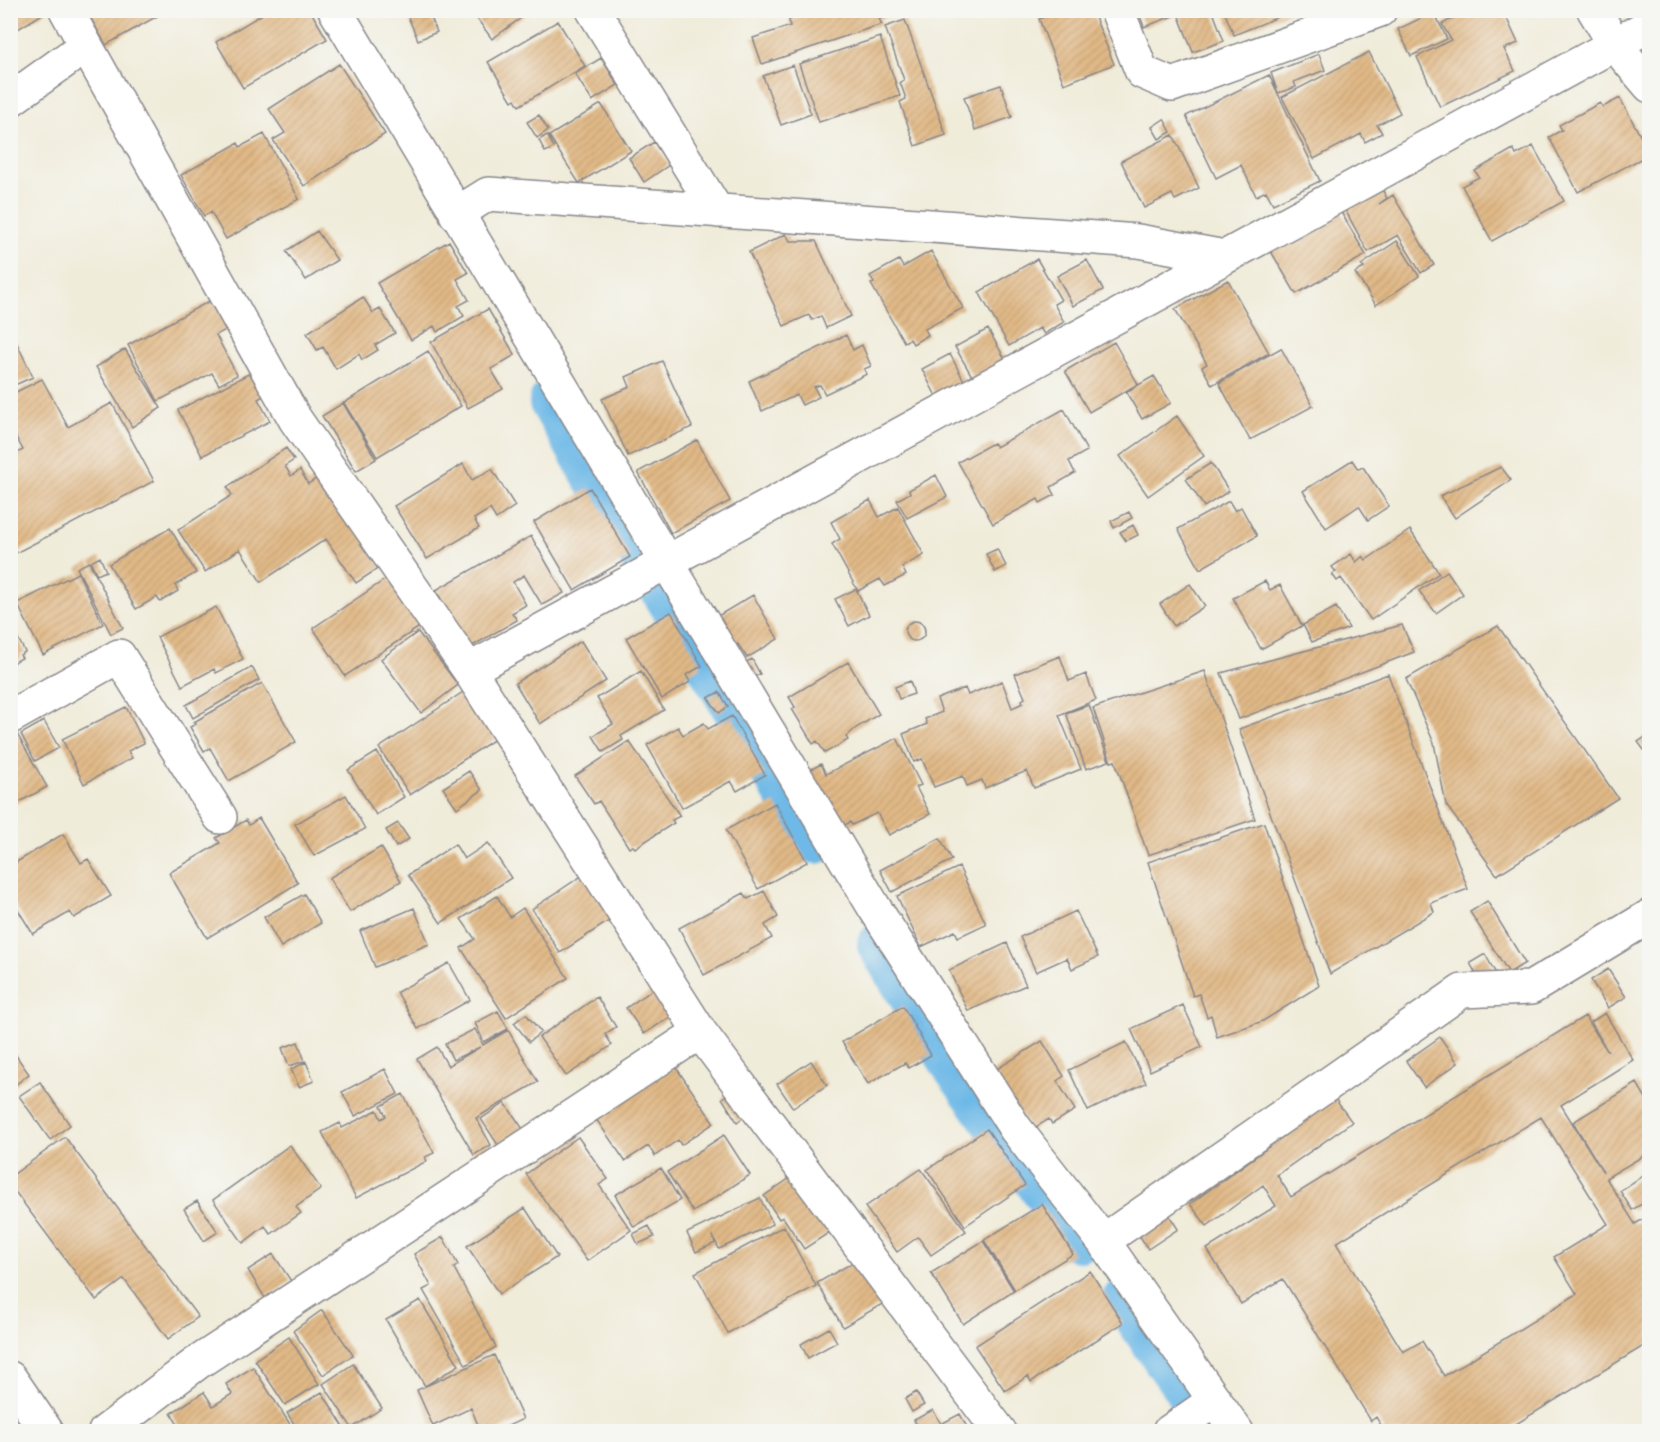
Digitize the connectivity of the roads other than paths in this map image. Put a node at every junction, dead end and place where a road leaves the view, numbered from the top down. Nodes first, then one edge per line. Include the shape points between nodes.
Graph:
1 (66, 10) edge
2 (593, 10) edge
3 (1117, 10) edge
4 (1380, 10) edge
5 (1594, 10) edge
6 (349, 18) edge
7 (1650, 26) edge
8 (1615, 45) junction
9 (84, 47) junction
10 (1650, 86) edge
11 (10, 100) edge
12 (717, 211) junction
13 (456, 214) junction
14 (1224, 257) junction
15 (666, 561) junction
16 (469, 670) junction
17 (10, 717) edge
18 (220, 817) dead end
19 (1650, 916) edge
20 (700, 1032) junction
21 (1103, 1241) junction
22 (10, 1378) edge
23 (1215, 1400) junction
24 (47, 1431) edge
25 (105, 1431) edge
26 (1000, 1431) edge
27 (1169, 1431) edge
28 (1237, 1431) edge

1 - 9 street
2 - 12 street
3 - 4 street via 1142,72 1172,85
5 - 8 street
6 - 13 street
7 - 8 street
8 - 10 street
8 - 14 street
9 - 11 street
9 - 16 street via 295,419
12 - 13 street via 488,194
12 - 14 street via 1138,242
13 - 15 street
14 - 15 street
15 - 16 street
15 - 21 street via 874,907 1015,1128
16 - 20 street
17 - 18 street via 119,656
19 - 21 street via 1532,988 1462,991
20 - 25 street via 197,1363
20 - 26 street
21 - 23 street
22 - 24 street
23 - 27 street
23 - 28 street

